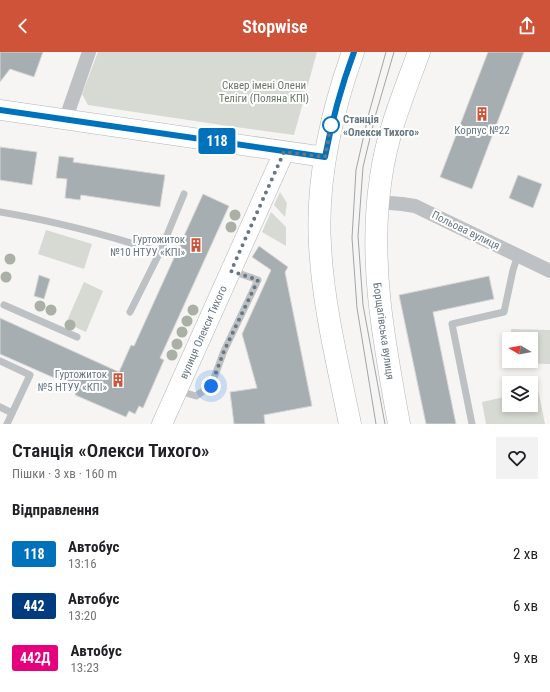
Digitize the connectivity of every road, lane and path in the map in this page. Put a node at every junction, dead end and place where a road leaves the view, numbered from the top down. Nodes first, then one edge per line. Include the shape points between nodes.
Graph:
1 (89, 52) edge
2 (354, 52) edge
3 (419, 52) edge
4 (0, 110) edge
5 (66, 118) junction
6 (284, 152) junction
7 (325, 157) junction
8 (184, 194) dead end
9 (378, 202) junction
10 (0, 212) edge
11 (160, 252) junction
12 (518, 255) junction
13 (231, 271) junction
14 (550, 271) edge
15 (4, 305) dead end
16 (130, 312) dead end
17 (77, 337) dead end
18 (0, 360) edge
19 (177, 390) junction
20 (0, 407) edge
21 (12, 413) junction
22 (7, 424) edge
23 (162, 424) edge
24 (350, 424) edge
25 (399, 424) edge
26 (472, 424) edge

1 - 5 street
2 - 7 main road via 332,118
3 - 9 main road, Борщагівська вулиця via 389,139
4 - 5 street
5 - 6 street
6 - 7 street
6 - 13 street, вулиця Олекси Тихого
7 - 24 main road via 320,197 320,244 324,287
8 - 11 lane
9 - 12 street, Польова вулиця via 415,206
9 - 25 main road, Борщагівська вулиця via 378,301
10 - 11 lane via 36,218
11 - 16 lane
12 - 14 street, Польова вулиця
12 - 26 lane via 504,312 452,324
13 - 19 street, вулиця Олекси Тихого
13 - 19 lane via 258,280 224,351 211,386 196,396
15 - 17 lane
18 - 21 lane via 30,375
19 - 23 street, вулиця Олекси Тихого
20 - 21 lane
21 - 22 lane

